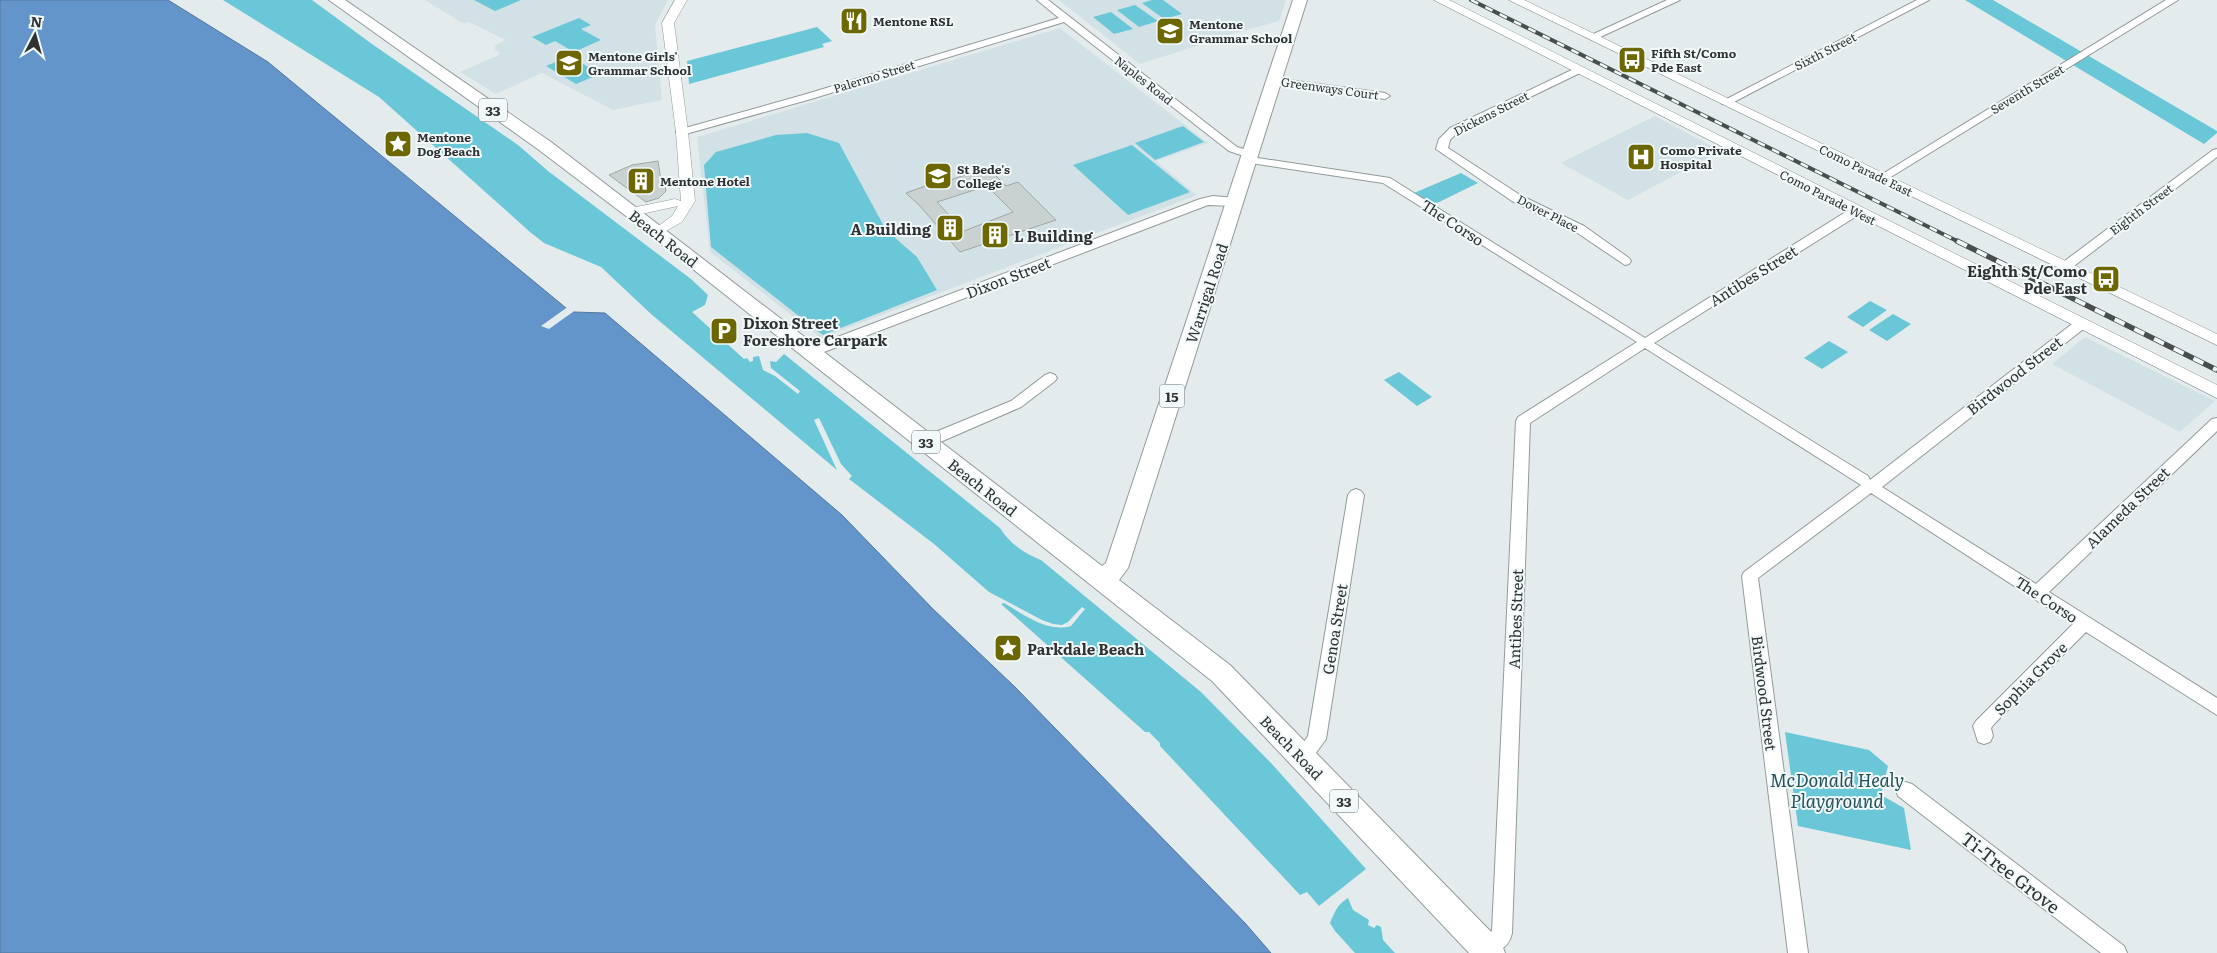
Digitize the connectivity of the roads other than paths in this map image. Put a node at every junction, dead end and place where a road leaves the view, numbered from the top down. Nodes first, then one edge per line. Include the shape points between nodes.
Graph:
1 (336, 0) edge
2 (681, 0) edge
3 (1042, 0) edge
4 (1300, 0) edge
5 (1440, 0) edge
6 (1515, 0) edge
7 (1675, 0) edge
8 (1924, 0) edge
9 (2173, 0) edge
10 (1065, 18) junction
11 (1592, 38) junction
12 (1578, 70) junction
13 (1274, 81) junction
14 (1385, 96) dead end
15 (1726, 102) junction
16 (682, 132) junction
17 (2217, 152) edge
18 (1250, 157) junction
19 (1469, 168) joint
20 (1882, 178) junction
21 (680, 199) junction
22 (1235, 202) junction
23 (1856, 211) junction
24 (632, 212) junction
25 (652, 228) junction
26 (1625, 261) dead end
27 (2066, 266) junction
28 (2081, 324) junction
29 (2217, 340) edge
30 (1645, 343) junction
31 (811, 352) junction
32 (1050, 378) dead end
33 (2217, 392) edge
34 (2217, 423) edge
35 (926, 442) junction
36 (1871, 486) junction
37 (1356, 495) dead end
38 (1103, 580) junction
39 (2038, 592) junction
40 (2085, 623) junction
41 (2217, 707) edge
42 (1984, 736) dead end
43 (1302, 758) junction
44 (1906, 790) dead end
45 (1487, 951) edge
46 (1798, 953) edge
47 (2117, 953) edge

1 - 24 main road, Beach Road / 33
2 - 16 street via 668,22
3 - 10 street, Naples Road
4 - 13 main road, Warrigal Road / 15
5 - 12 street, Como Parade West
6 - 11 street, Como Parade East
7 - 11 street
8 - 15 street, Sixth Street
9 - 20 street, Seventh Street
10 - 16 street, Palermo Street
10 - 18 street, Naples Road via 1232,149
11 - 15 street, Como Parade East
12 - 19 street, Dickens Street via 1454,130 1445,138 1442,149
12 - 23 street, Como Parade West
13 - 14 street, Greenways Court
13 - 18 main road, Warrigal Road / 15
15 - 20 street, Como Parade East
16 - 21 street
17 - 27 street, Eighth Street
18 - 22 main road, Warrigal Road / 15
18 - 30 street, The Corso via 1386,180
19 - 26 street, Dover Place via 1516,198 1580,229
20 - 27 street, Como Parade East
21 - 24 street
21 - 25 street via 688,201 680,216
22 - 31 street, Dixon Street via 1204,202
22 - 38 main road, Warrigal Road / 15 via 1116,568
23 - 28 street, Como Parade West
23 - 30 street, Antibes Street
24 - 25 main road, Beach Road / 33
25 - 31 main road, Beach Road / 33
27 - 29 street, Como Parade East
28 - 33 street, Como Parade West
28 - 36 street, Birdwood Street
30 - 36 street, The Corso
30 - 45 street, Antibes Street via 1523,421 1502,933
31 - 35 main road, Beach Road / 33
32 - 35 street via 1016,404
34 - 39 street, Alameda Street
35 - 38 main road, Beach Road / 33
36 - 39 street, The Corso
36 - 46 street, Birdwood Street via 1750,576
37 - 43 street, Genoa Street via 1317,739
38 - 43 main road, Beach Road / 33 via 1221,673
39 - 40 street, The Corso
40 - 41 street, The Corso
40 - 42 street, Sophia Grove via 1989,718 1982,726
43 - 45 main road, Beach Road / 33
44 - 47 street, Ti-Tree Grove

